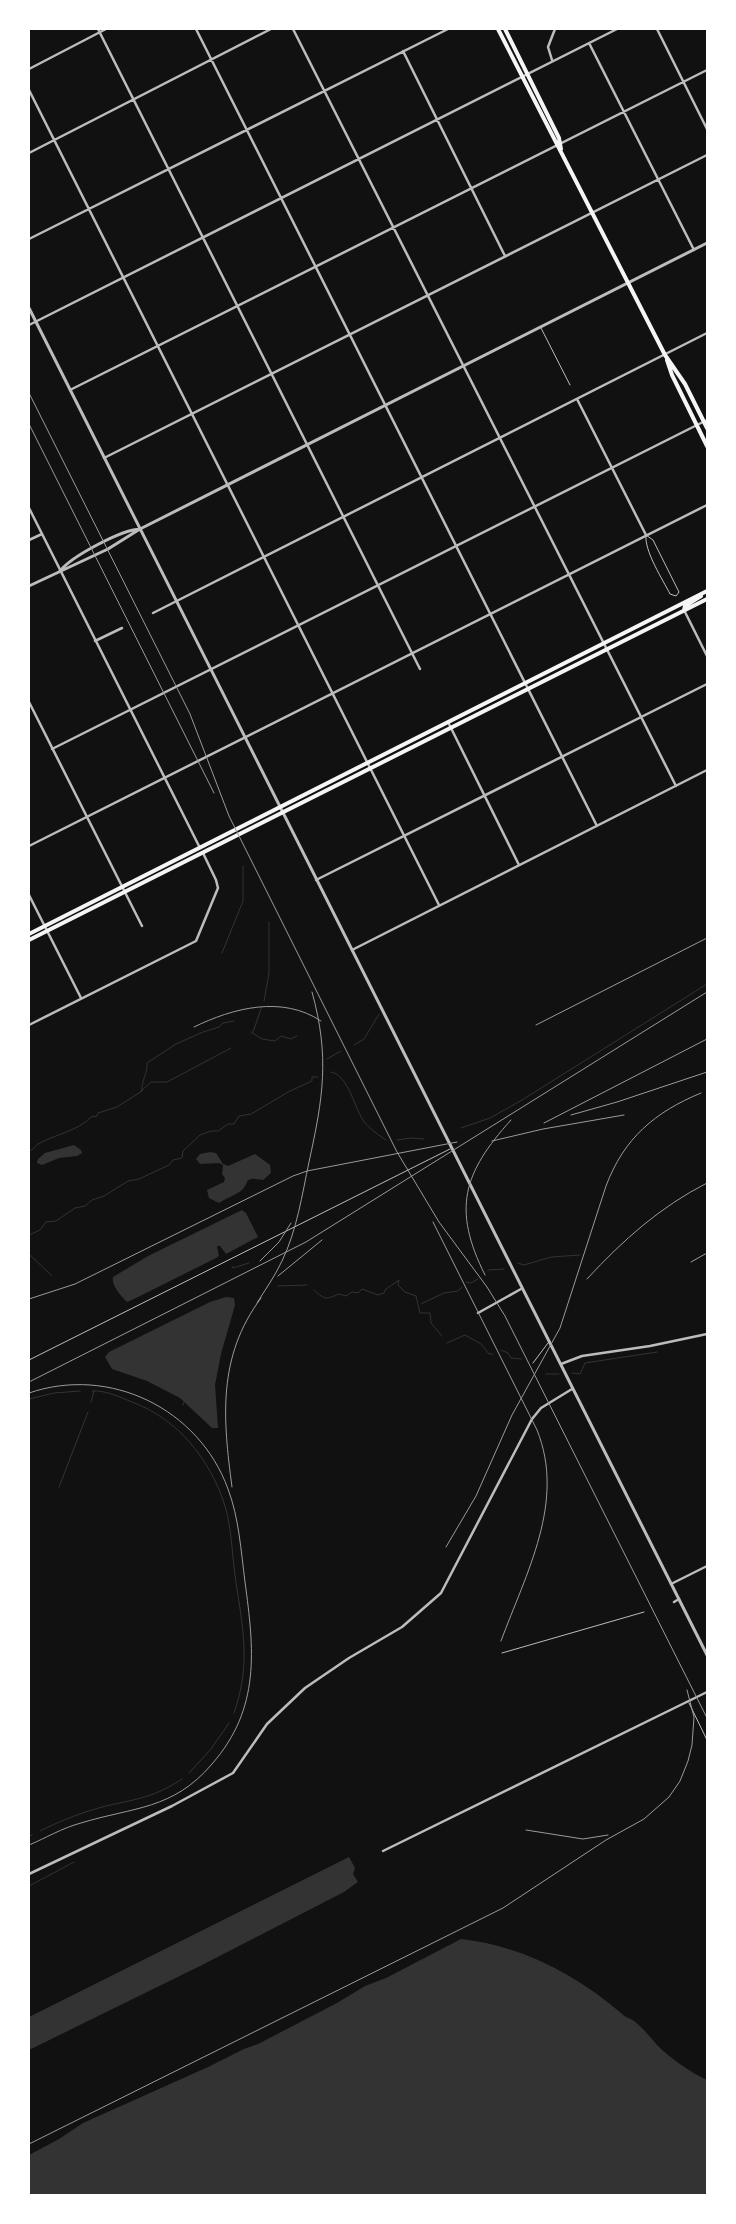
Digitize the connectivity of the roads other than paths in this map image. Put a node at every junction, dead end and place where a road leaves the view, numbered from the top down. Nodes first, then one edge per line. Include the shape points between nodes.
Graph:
1 (106, 29) edge
2 (196, 29) edge
3 (271, 29) edge
4 (292, 29) edge
5 (448, 29) edge
6 (498, 29) edge
7 (505, 29) edge
8 (555, 29) edge
9 (617, 29) edge
10 (657, 29) edge
11 (98, 30) edge
12 (589, 43) junction
13 (403, 51) junction
14 (212, 60) junction
15 (553, 60) junction
16 (29, 69) edge
17 (707, 70) edge
18 (527, 73) junction
19 (522, 76) junction
20 (683, 82) junction
21 (29, 90) edge
22 (325, 90) junction
23 (134, 100) junction
24 (624, 111) junction
25 (436, 119) junction
26 (707, 129) edge
27 (247, 130) junction
28 (54, 140) junction
29 (559, 144) junction
30 (29, 153) edge
31 (707, 155) edge
32 (359, 158) junction
33 (169, 169) junction
34 (658, 180) junction
35 (471, 188) junction
36 (281, 198) junction
37 (89, 209) junction
38 (592, 211) junction
39 (394, 227) junction
40 (203, 237) junction
41 (29, 239) edge
42 (707, 243) edge
43 (694, 250) junction
44 (505, 256) junction
45 (316, 267) junction
46 (123, 278) junction
47 (629, 283) junction
48 (429, 295) junction
49 (238, 306) junction
50 (29, 308) edge
51 (36, 322) junction
52 (29, 325) edge
53 (541, 327) junction
54 (707, 333) edge
55 (350, 335) junction
56 (158, 346) junction
57 (665, 355) junction
58 (464, 366) junction
59 (273, 374) junction
60 (570, 385) dead end
61 (70, 390) junction
62 (574, 393) dead end
63 (577, 399) junction
64 (386, 406) junction
65 (191, 414) junction
66 (706, 421) edge
67 (697, 425) junction
68 (707, 428) edge
69 (500, 438) junction
70 (308, 445) junction
71 (707, 446) edge
72 (104, 458) junction
73 (611, 467) junction
74 (422, 477) junction
75 (228, 485) junction
76 (707, 505) edge
77 (534, 507) junction
78 (29, 508) edge
79 (344, 516) junction
80 (140, 529) junction
81 (42, 534) junction
82 (646, 535) junction
83 (29, 540) edge
84 (456, 546) junction
85 (264, 557) junction
86 (60, 571) junction
87 (569, 574) junction
88 (378, 585) junction
89 (29, 586) edge
90 (706, 592) edge
91 (707, 598) edge
92 (176, 601) junction
93 (684, 610) junction
94 (153, 613) dead end
95 (490, 614) junction
96 (298, 625) junction
97 (122, 628) dead end
98 (95, 641) junction
99 (604, 644) junction
100 (606, 649) junction
101 (412, 653) junction
102 (707, 656) edge
103 (211, 669) junction
104 (420, 669) dead end
105 (524, 684) junction
106 (707, 684) edge
107 (527, 689) junction
108 (333, 693) junction
109 (29, 702) edge
110 (130, 709) junction
111 (641, 717) junction
112 (448, 722) junction
113 (451, 728) junction
114 (246, 737) junction
115 (52, 749) junction
116 (562, 757) junction
117 (368, 763) junction
118 (370, 768) junction
119 (707, 770) edge
120 (164, 778) junction
121 (676, 786) junction
122 (485, 796) junction
123 (281, 807) junction
124 (283, 812) junction
125 (87, 817) junction
126 (597, 826) junction
127 (404, 836) junction
128 (29, 846) edge
129 (200, 847) junction
130 (202, 852) junction
131 (519, 865) junction
132 (316, 880) junction
133 (122, 886) junction
134 (124, 891) junction
135 (29, 895) edge
136 (439, 905) junction
137 (44, 926) junction
138 (142, 926) dead end
139 (47, 930) junction
140 (29, 934) edge
141 (29, 940) edge
142 (352, 950) junction
143 (81, 998) junction
144 (29, 1025) edge
145 (451, 1149) junction
146 (521, 1288) junction
147 (478, 1313) dead end
148 (707, 1334) edge
149 (548, 1342) junction
150 (29, 1360) edge
151 (533, 1363) dead end
152 (560, 1364) junction
153 (572, 1389) junction
154 (707, 1566) edge
155 (671, 1584) junction
156 (679, 1600) junction
157 (674, 1602) dead end
158 (644, 1612) dead end
159 (502, 1653) dead end
160 (707, 1655) edge
161 (707, 1692) edge
162 (688, 1702) junction
163 (707, 1740) edge
164 (383, 1851) dead end
165 (29, 1874) edge

1 - 11 street
2 - 14 street
3 - 14 street
4 - 22 street
5 - 13 street
6 - 19 main road
7 - 18 main road
8 - 15 street via 548,48
9 - 12 street
10 - 20 street
11 - 16 street
11 - 23 street
12 - 15 street
12 - 24 street
13 - 22 street
13 - 25 street
14 - 23 street
14 - 27 street
15 - 18 street
17 - 20 street
18 - 19 street
18 - 29 main road
19 - 25 street
19 - 29 main road
20 - 24 street
20 - 26 street
21 - 28 street
22 - 27 street
22 - 32 street
23 - 28 street
23 - 33 street
24 - 29 street
24 - 34 street
25 - 32 street
25 - 35 street
27 - 33 street
27 - 36 street
28 - 30 street
28 - 37 street
29 - 35 street
29 - 38 main road
31 - 34 street
32 - 36 street
32 - 39 street
33 - 37 street
33 - 40 street
34 - 38 street
34 - 43 street
35 - 39 street
35 - 44 street
36 - 40 street
36 - 45 street
37 - 41 street
37 - 46 street
38 - 44 street
38 - 47 main road
39 - 45 street
39 - 48 street
40 - 46 street
40 - 49 street
42 - 43 street
43 - 47 street
44 - 48 street
45 - 49 street
45 - 55 street
46 - 51 street
46 - 56 street
47 - 53 street
47 - 57 main road
48 - 55 street
48 - 58 street
49 - 56 street
49 - 59 street
50 - 51 street
51 - 52 street
51 - 61 street
53 - 58 street
53 - 60 lane
54 - 57 street
55 - 59 street
55 - 64 street
56 - 61 street
56 - 65 street
57 - 63 street
57 - 66 main road
57 - 67 main road
58 - 64 street
58 - 69 street
59 - 65 street
59 - 70 street
61 - 72 street
62 - 63 lane
63 - 69 street
63 - 73 street
64 - 70 street
64 - 74 street
65 - 72 street
65 - 75 street
66 - 67 street
66 - 68 main road
67 - 71 main road
67 - 73 street
69 - 74 street
69 - 77 street
70 - 75 street
70 - 79 street
72 - 80 street
73 - 77 street
73 - 82 street
74 - 79 street
74 - 84 street
75 - 80 street
75 - 85 street
76 - 82 street
77 - 84 street
77 - 87 street
78 - 81 street
79 - 85 street
79 - 88 street
80 - 86 street via 108,549
80 - 86 street via 127,531 83,554
80 - 92 street
81 - 83 street
81 - 86 street
82 - 82 lane via 646,545 659,573 670,593 676,596 678,592 655,544
82 - 87 street
84 - 88 street
84 - 95 street
85 - 92 street
85 - 96 street
86 - 89 street
86 - 98 street
87 - 95 street
87 - 99 street
88 - 96 street
88 - 101 street
90 - 93 main road
90 - 99 main road
91 - 93 main road
92 - 94 street
92 - 103 street
93 - 100 main road
93 - 102 street
95 - 101 street
95 - 105 street
96 - 103 street
96 - 108 street
97 - 98 street
98 - 110 street
99 - 100 street
99 - 105 main road
100 - 107 main road
100 - 111 street
101 - 104 street
101 - 108 street
103 - 110 street
103 - 114 street
105 - 107 street
105 - 112 main road
106 - 111 street
107 - 113 main road
107 - 116 street
108 - 114 street
108 - 117 street
109 - 115 street
110 - 115 street
110 - 120 street
111 - 116 street
111 - 121 street
112 - 113 street
112 - 117 main road
113 - 118 main road
113 - 122 street
114 - 120 street
114 - 123 street
115 - 125 street
116 - 122 street
116 - 126 street
117 - 118 street
117 - 123 main road
118 - 124 main road
118 - 127 street
119 - 121 street
120 - 125 street
120 - 129 street
121 - 126 street
122 - 127 street
122 - 131 street
123 - 124 street
123 - 129 main road
124 - 130 main road
124 - 132 street
125 - 128 street
125 - 133 street
126 - 131 street
127 - 132 street
127 - 136 street
129 - 130 street
129 - 133 main road
130 - 134 main road
130 - 143 street via 218,887 196,941
131 - 136 street
132 - 142 street
133 - 134 street
133 - 137 main road
134 - 138 street
134 - 139 main road
135 - 137 street
136 - 142 street
137 - 139 street
137 - 140 main road
139 - 141 main road
139 - 143 street
142 - 145 street
143 - 144 street
145 - 146 street
145 - 150 lane
146 - 147 street
146 - 149 street
148 - 152 street via 582,1356
149 - 151 lane
149 - 152 street
152 - 153 street
153 - 155 street
153 - 165 street via 541,1408 532,1419 441,1594 402,1627 348,1658 305,1688 267,1724 233,1773 172,1806
154 - 155 street
155 - 156 street
156 - 157 street
156 - 160 street
158 - 159 lane
161 - 162 street
162 - 163 lane
162 - 164 street

